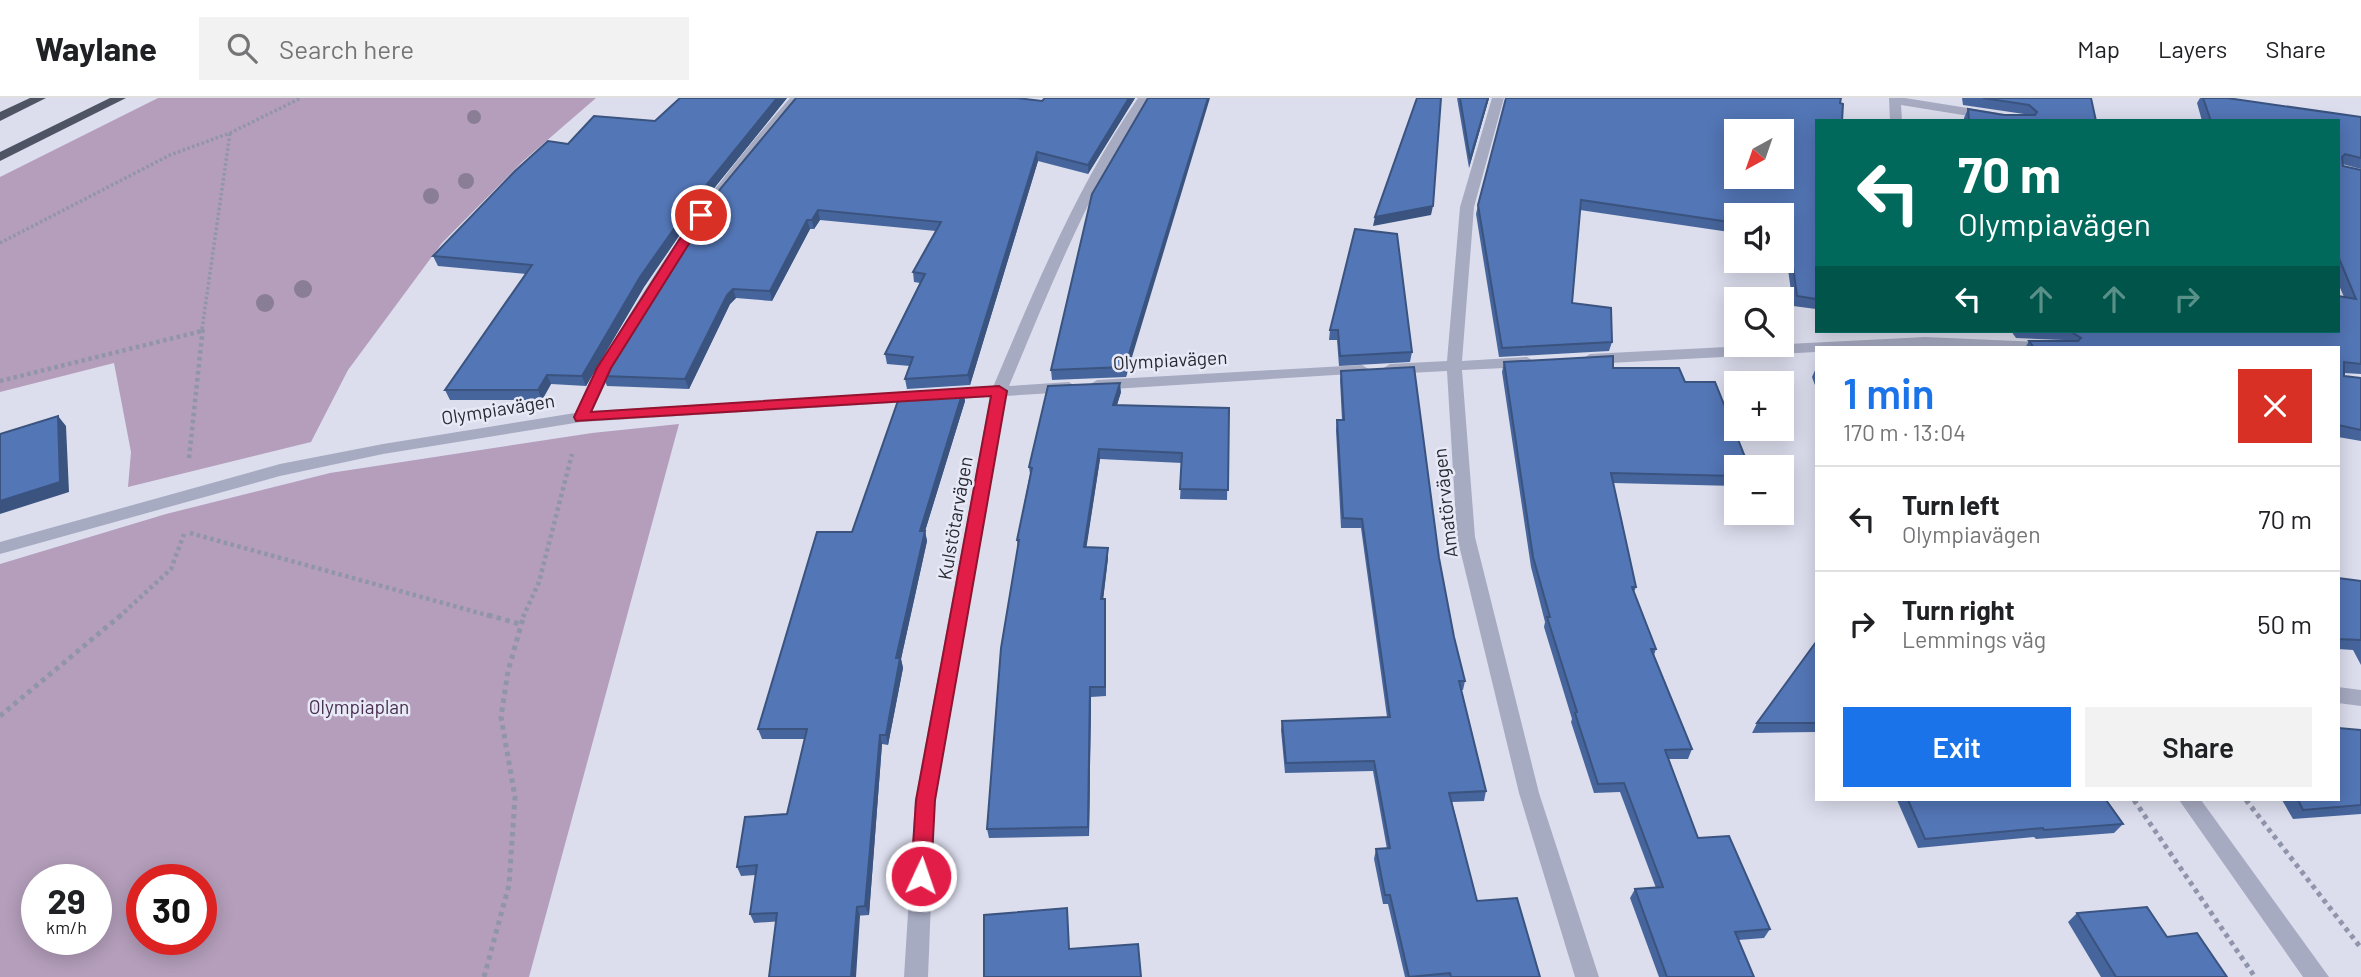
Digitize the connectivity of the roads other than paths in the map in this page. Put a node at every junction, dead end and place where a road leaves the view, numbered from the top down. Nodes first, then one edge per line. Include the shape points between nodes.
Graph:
1 (40, 98) edge
2 (120, 98) edge
3 (796, 98) edge
4 (1144, 98) edge
5 (1498, 98) edge
6 (1895, 99) edge
7 (0, 117) edge
8 (1896, 119) edge
9 (2012, 119) edge
10 (0, 157) edge
11 (1925, 340) edge
12 (1815, 346) edge
13 (1815, 346) edge
14 (2029, 346) edge
15 (1577, 359) edge
16 (1550, 360) edge
17 (1454, 365) junction
18 (999, 391) junction
19 (581, 417) junction
20 (0, 548) edge
21 (2340, 695) edge
22 (2361, 698) edge
23 (2190, 801) edge
24 (916, 977) edge
25 (1587, 977) edge
26 (2317, 977) edge

1 - 7 highway
2 - 10 highway
3 - 19 street via 727,178 663,272 604,368
4 - 18 street, Kulstötarvägen via 1115,140 1045,282
5 - 17 street, Amatörvägen via 1467,207
6 - 8 street
6 - 9 street
11 - 13 street
11 - 14 street
12 - 15 street
16 - 17 street, Olympiavägen
17 - 18 street, Olympiavägen
17 - 25 street, Amatörvägen via 1466,537 1528,793
18 - 19 street, Olympiavägen
18 - 24 street, Kulstötarvägen via 925,800
19 - 20 street, Olympiavägen via 280,470
21 - 22 street
23 - 26 street

